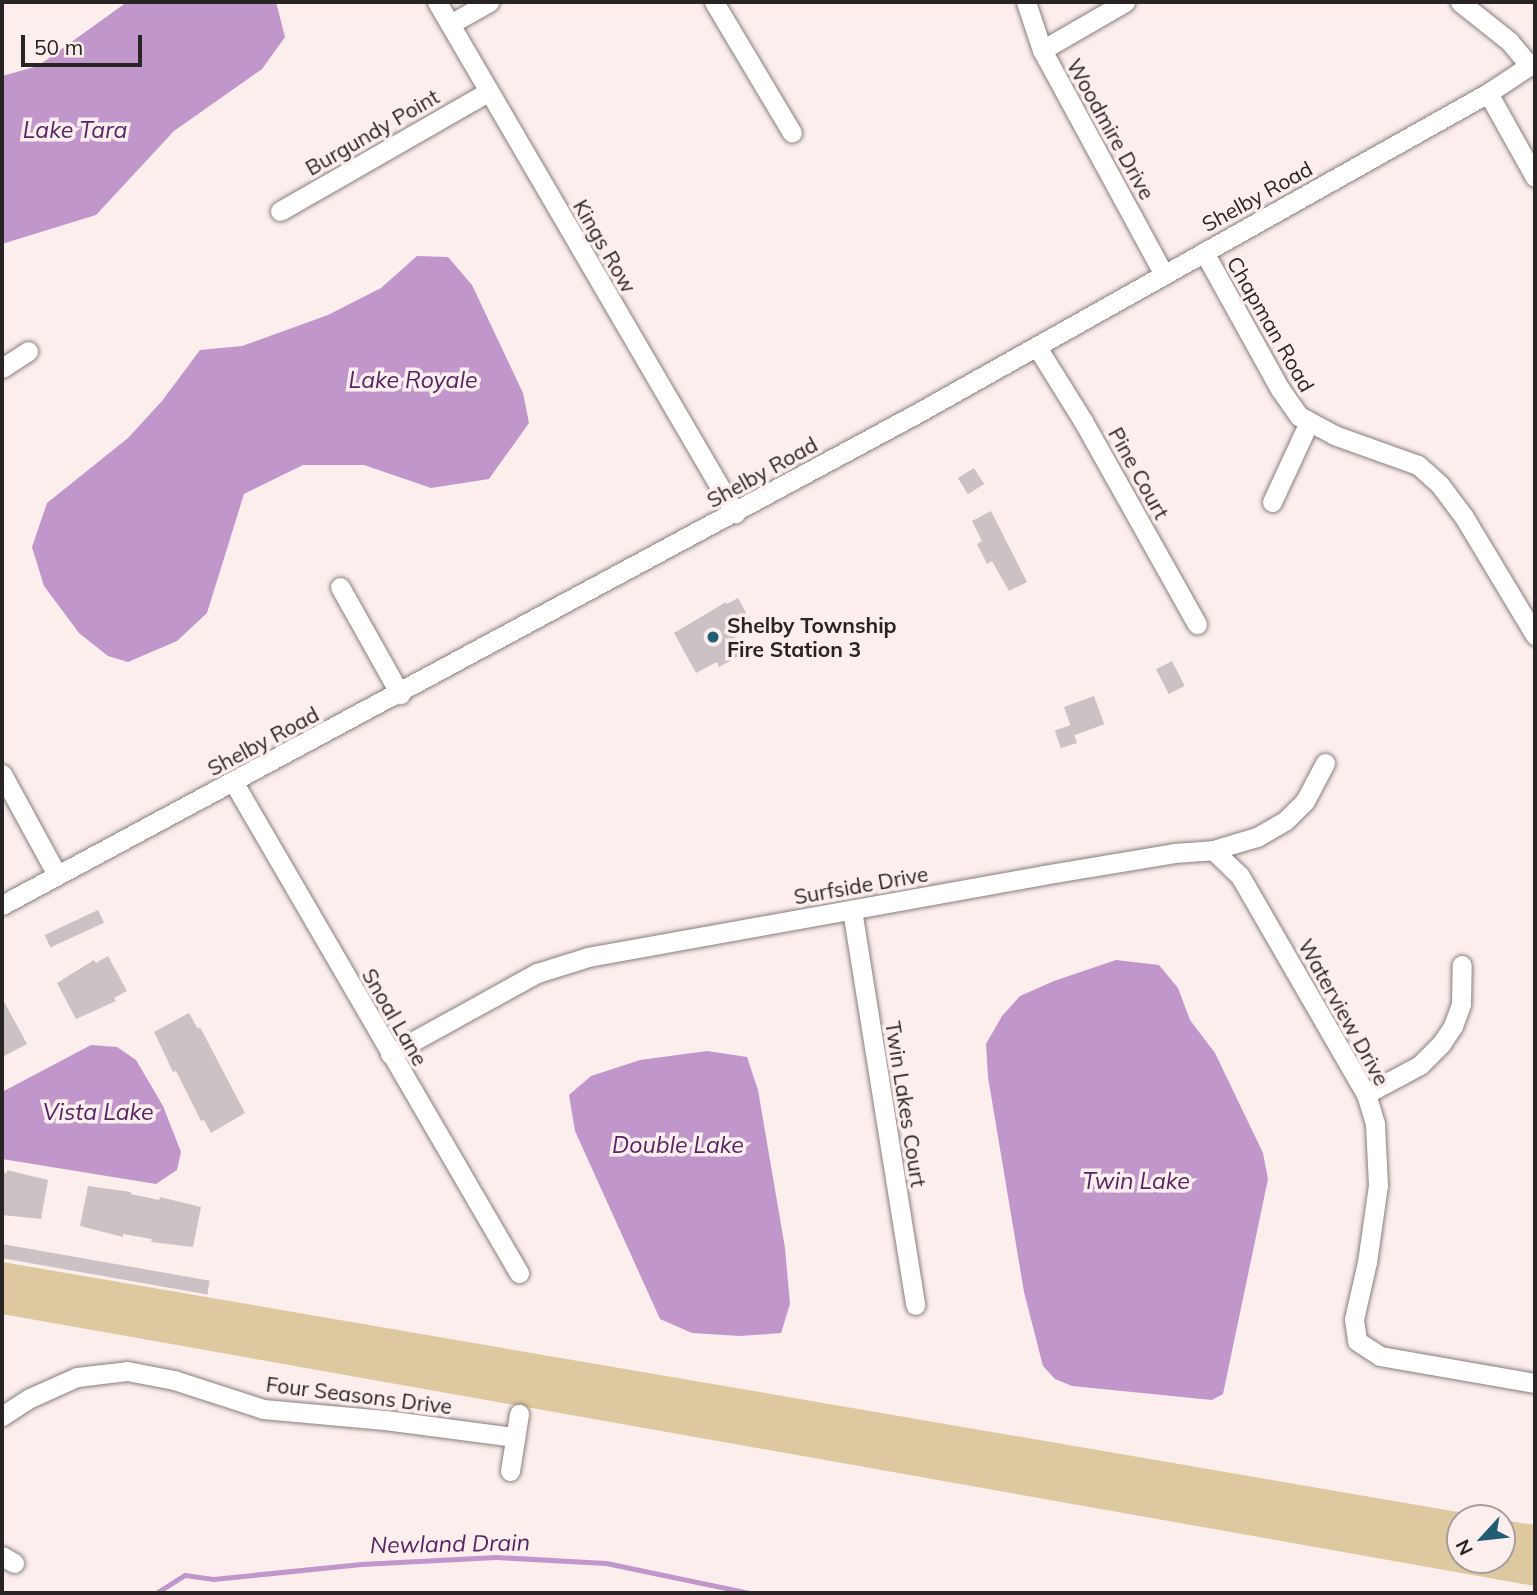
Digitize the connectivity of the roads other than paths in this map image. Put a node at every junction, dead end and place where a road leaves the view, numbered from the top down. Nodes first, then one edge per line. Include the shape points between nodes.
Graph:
1 (438, 2) edge
2 (489, 2) edge
3 (714, 2) edge
4 (1026, 2) edge
5 (1125, 2) edge
6 (1460, 2) edge
7 (450, 24) junction
8 (1042, 50) junction
9 (1532, 64) edge
10 (488, 92) junction
11 (1488, 93) junction
12 (792, 133) dead end
13 (1535, 177) edge
14 (280, 211) dead end
15 (1204, 252) junction
16 (1164, 275) junction
17 (1037, 347) junction
18 (28, 351) dead end
19 (2, 368) edge
20 (1308, 424) junction
21 (1272, 502) dead end
22 (735, 513) junction
23 (340, 587) dead end
24 (1197, 624) dead end
25 (1535, 635) edge
26 (400, 694) junction
27 (1325, 763) dead end
28 (2, 774) edge
29 (234, 783) junction
30 (1213, 850) junction
31 (57, 875) junction
32 (2, 905) edge
33 (852, 910) junction
34 (1462, 965) dead end
35 (390, 1054) junction
36 (1366, 1094) junction
37 (519, 1273) dead end
38 (915, 1305) dead end
39 (1535, 1383) edge
40 (519, 1414) dead end
41 (2, 1416) edge
42 (515, 1437) junction
43 (510, 1471) dead end

1 - 7 street, Kings Row
2 - 7 street
3 - 12 street
4 - 8 street, Woodmire Drive
5 - 8 street
6 - 9 street
7 - 10 street, Kings Row
8 - 16 street, Woodmire Drive
9 - 11 street, Shelby Road
10 - 14 street, Burgundy Point
10 - 22 street, Kings Row
11 - 13 street
11 - 15 street, Shelby Road
15 - 16 street, Shelby Road
15 - 20 street, Chapman Road via 1280,389
16 - 17 street, Shelby Road
17 - 22 street, Shelby Road
17 - 24 street, Pine Court
18 - 19 street
20 - 21 street
20 - 25 street, Chapman Road via 1418,465 1440,485
22 - 26 street, Shelby Road
23 - 26 street
26 - 29 street, Shelby Road
27 - 30 street, Surfside Drive via 1305,801 1285,821 1257,837
28 - 31 street
29 - 31 street, Shelby Road
29 - 35 street, Snoal Lane
30 - 33 street, Surfside Drive
30 - 36 street, Waterview Drive via 1240,876
31 - 32 street, Shelby Road
33 - 35 street, Surfside Drive via 564,963
33 - 38 street, Twin Lakes Court
34 - 36 street via 1461,1004 1441,1045 1420,1065
35 - 37 street, Snoal Lane
36 - 39 street, Waterview Drive via 1378,1145 1378,1185 1354,1319 1357,1340 1380,1356
40 - 42 street
41 - 42 street, Four Seasons Drive via 77,1377 127,1371 174,1380 263,1409
42 - 43 street

